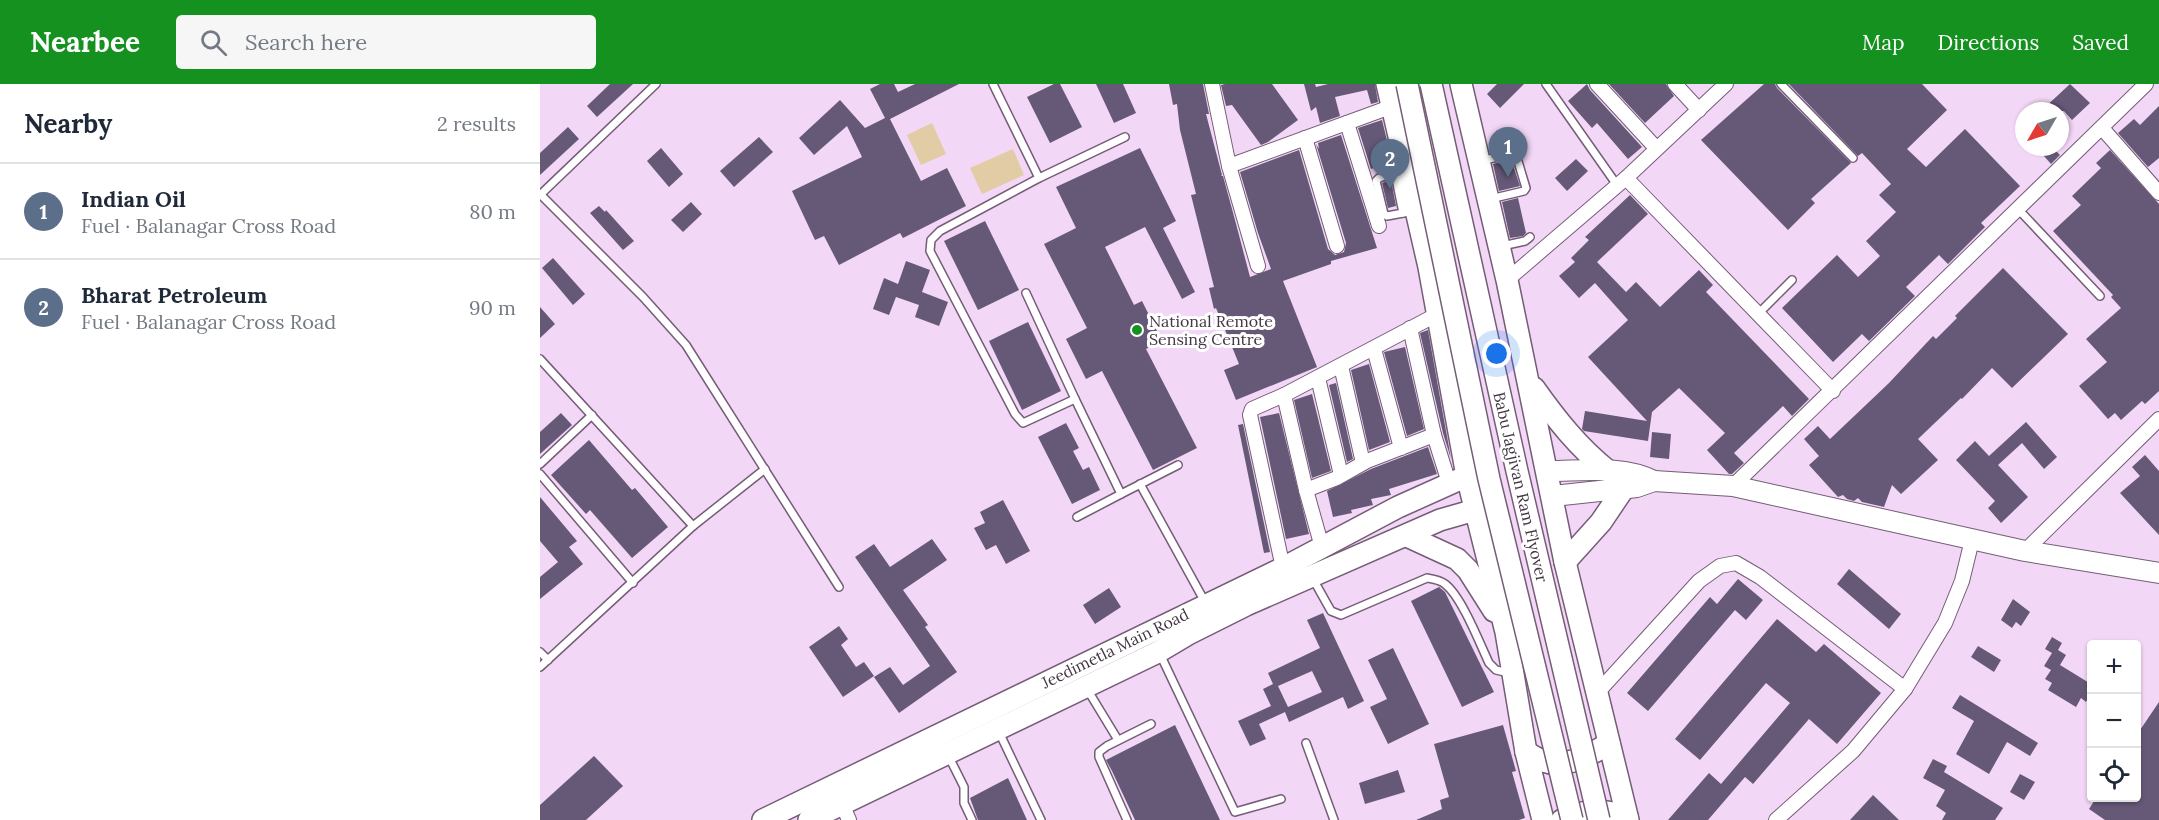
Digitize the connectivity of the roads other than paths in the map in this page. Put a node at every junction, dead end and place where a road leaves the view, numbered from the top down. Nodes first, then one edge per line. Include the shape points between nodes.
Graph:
1 (656, 84) edge
2 (993, 84) edge
3 (1212, 84) edge
4 (1387, 84) edge
5 (1407, 84) edge
6 (1431, 84) edge
7 (1461, 84) edge
8 (1546, 84) edge
9 (1597, 84) edge
10 (1676, 84) edge
11 (1726, 84) edge
12 (1781, 84) edge
13 (2146, 84) edge
14 (1393, 106) junction
15 (1699, 110) junction
16 (1347, 123) junction
17 (2102, 128) junction
18 (1125, 137) dead end
19 (1305, 138) junction
20 (1656, 148) junction
21 (1853, 158) dead end
22 (1479, 162) junction
23 (1229, 166) junction
24 (1401, 172) junction
25 (1039, 178) junction
26 (1621, 182) junction
27 (2159, 193) edge
28 (540, 194) edge
29 (1520, 197) dead end
30 (1489, 202) junction
31 (2018, 209) junction
32 (1410, 212) junction
33 (1379, 226) dead end
34 (1530, 237) dead end
35 (1337, 246) dead end
36 (1499, 247) junction
37 (1258, 266) dead end
38 (1507, 280) junction
39 (1792, 280) dead end
40 (1026, 293) dead end
41 (2100, 296) dead end
42 (1758, 314) junction
43 (1436, 315) junction
44 (1410, 328) junction
45 (1374, 349) junction
46 (540, 360) edge
47 (1341, 366) junction
48 (1318, 378) junction
49 (1528, 380) junction
50 (1833, 391) junction
51 (1284, 395) junction
52 (1075, 399) junction
53 (592, 415) junction
54 (2159, 419) edge
55 (1434, 435) junction
56 (1401, 448) junction
57 (1363, 463) junction
58 (540, 465) edge
59 (1178, 465) dead end
60 (765, 469) junction
61 (1548, 471) junction
62 (1608, 471) junction
63 (540, 474) edge
64 (1341, 476) junction
65 (1458, 480) junction
66 (1654, 481) junction
67 (1140, 484) junction
68 (1733, 486) junction
69 (1624, 488) junction
70 (1306, 490) junction
71 (1120, 494) junction
72 (1552, 496) junction
73 (1475, 510) junction
74 (1077, 517) dead end
75 (693, 526) junction
76 (1407, 536) junction
77 (1972, 540) junction
78 (1322, 547) junction
79 (2025, 551) junction
80 (1565, 562) junction
81 (1283, 568) junction
82 (2159, 573) edge
83 (1312, 577) junction
84 (633, 583) junction
85 (839, 587) dead end
86 (1206, 604) junction
87 (1506, 632) junction
88 (540, 652) edge
89 (1158, 652) junction
90 (548, 660) junction
91 (540, 667) edge
92 (1513, 674) junction
93 (1086, 687) junction
94 (1905, 689) junction
95 (1598, 693) junction
96 (1151, 724) dead end
97 (998, 729) junction
98 (1118, 740) junction
99 (1306, 743) dead end
100 (1609, 743) junction
101 (938, 750) junction
102 (1526, 752) junction
103 (1281, 799) dead end
104 (840, 813) edge
105 (1627, 818) edge
106 (763, 820) edge
107 (809, 820) edge
108 (972, 820) edge
109 (1041, 820) edge
110 (1127, 820) edge
111 (1334, 820) edge
112 (1543, 820) edge
113 (1562, 820) edge
114 (1572, 820) edge
115 (1599, 820) edge
116 (1776, 820) edge

1 - 28 lane
2 - 25 lane
3 - 23 street
4 - 14 main road
5 - 114 main road, Babu Jagjivan Ram Flyover, bridge via 1489,480
6 - 115 main road, Babu Jagjivan Ram Flyover, bridge
7 - 22 main road
8 - 26 lane
9 - 20 street
10 - 15 street
11 - 15 street
12 - 21 lane
13 - 17 street
14 - 16 street
14 - 24 main road
15 - 20 street
16 - 19 street
16 - 33 street
17 - 27 street
17 - 31 street
18 - 25 lane
19 - 23 street
19 - 35 street
20 - 26 street
22 - 30 main road
22 - 30 lane via 1514,153 1526,188
23 - 37 street
24 - 32 main road
24 - 32 lane via 1376,181 1384,214
25 - 52 lane via 940,231 931,240 930,251 1023,423
26 - 38 street
26 - 42 street
28 - 60 lane via 686,345
29 - 30 lane
30 - 36 main road
31 - 41 lane
31 - 50 street
32 - 43 main road
34 - 36 lane via 1525,242
36 - 38 main road
38 - 49 main road
39 - 42 lane
40 - 52 lane
42 - 50 street
43 - 44 street
43 - 65 main road
44 - 45 street
44 - 55 street
45 - 47 street
45 - 56 street
46 - 53 lane
47 - 48 street
47 - 57 street
48 - 51 street
48 - 64 street
49 - 61 main road
49 - 62 main road via 1558,422
50 - 68 street
51 - 70 street
51 - 81 street via 1260,405 1250,416
52 - 71 lane
53 - 58 lane
53 - 75 lane
54 - 79 street
55 - 56 street
55 - 65 street
56 - 57 street
57 - 64 street
59 - 67 lane
60 - 75 lane
60 - 85 lane
61 - 62 street
61 - 72 main road
62 - 66 street via 1641,474
63 - 84 lane
64 - 70 street
65 - 73 main road
65 - 78 main road, Jeedimetla Main Road
66 - 68 street
66 - 69 street
67 - 71 lane
67 - 86 lane
68 - 77 street
69 - 72 street
69 - 80 main road
70 - 78 street
71 - 74 lane
72 - 80 main road
73 - 76 main road, Jeedimetla Main Road via 1440,520
73 - 87 main road
75 - 84 lane
76 - 83 main road, Jeedimetla Main Road
76 - 87 main road via 1457,559 1481,589
77 - 79 street
77 - 94 street via 1962,581 1945,623
78 - 81 main road, Jeedimetla Main Road
79 - 82 street
80 - 95 main road
81 - 86 main road, Jeedimetla Main Road
83 - 89 main road, Jeedimetla Main Road via 1227,614
83 - 92 lane via 1331,611 1341,615 1427,578 1436,579 1446,584 1456,598 1489,663 1496,670
84 - 90 lane
86 - 101 main road, Jeedimetla Main Road
87 - 92 main road
88 - 90 lane
89 - 93 main road, Jeedimetla Main Road
89 - 103 lane via 1235,812
90 - 91 lane
92 - 102 main road
93 - 97 main road, Jeedimetla Main Road
93 - 98 lane
94 - 95 street via 1760,577 1736,563 1719,566 1699,581
94 - 116 street via 1853,751
95 - 100 main road
96 - 98 lane
97 - 101 main road, Jeedimetla Main Road
97 - 109 lane
98 - 110 lane via 1102,749 1099,757
99 - 111 lane
100 - 102 main road via 1570,762 1544,762
100 - 105 main road
101 - 104 main road, Jeedimetla Main Road
101 - 106 main road, Jeedimetla Main Road
101 - 108 lane via 964,787 964,803
102 - 112 main road
104 - 107 main road, Jeedimetla Main Road
105 - 113 main road via 1608,810 1583,812

